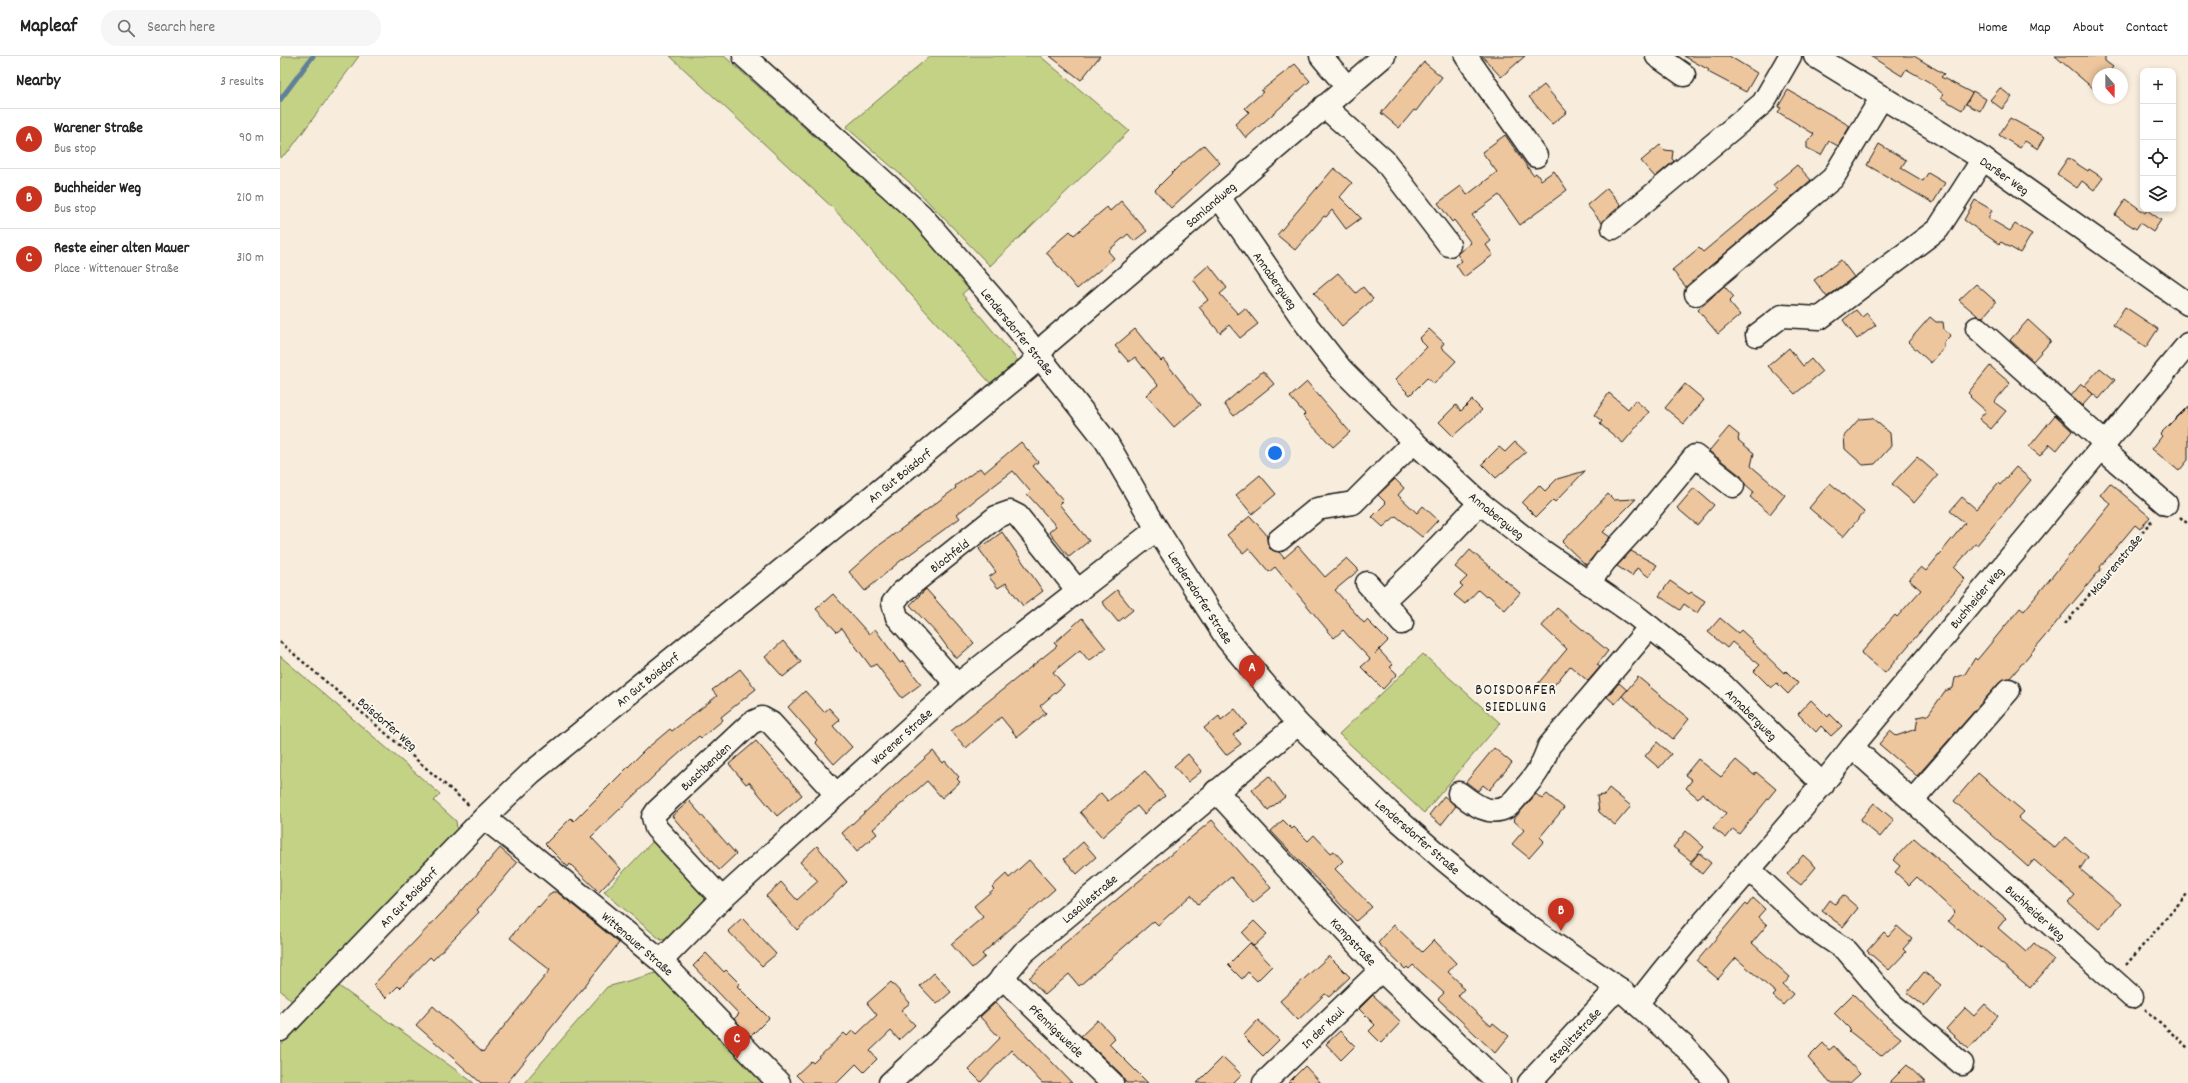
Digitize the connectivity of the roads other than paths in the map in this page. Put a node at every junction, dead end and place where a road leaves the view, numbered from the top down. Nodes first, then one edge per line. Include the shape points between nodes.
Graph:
1 (744, 56) edge
2 (1321, 56) edge
3 (1384, 56) edge
4 (1466, 56) edge
5 (1657, 56) edge
6 (1790, 56) edge
7 (1815, 56) edge
8 (1684, 75) dead end
9 (1347, 87) junction
10 (1882, 97) junction
11 (1324, 106) junction
12 (1536, 156) dead end
13 (1983, 158) junction
14 (1218, 197) junction
15 (1613, 228) dead end
16 (1449, 246) dead end
17 (1696, 294) dead end
18 (2188, 304) edge
19 (1977, 328) dead end
20 (1757, 335) dead end
21 (2188, 344) edge
22 (1039, 356) junction
23 (1414, 442) junction
24 (2103, 445) junction
25 (1733, 486) dead end
26 (1480, 503) junction
27 (2166, 504) road end
28 (1157, 529) junction
29 (1279, 540) dead end
30 (1367, 583) dead end
31 (1589, 583) junction
32 (1078, 591) junction
33 (1383, 601) junction
34 (1402, 623) dead end
35 (1650, 626) junction
36 (957, 685) junction
37 (2009, 690) dead end
38 (1298, 724) junction
39 (1852, 747) junction
40 (1823, 785) junction
41 (1216, 791) junction
42 (1459, 793) dead end
43 (836, 794) junction
44 (1913, 800) junction
45 (484, 818) junction
46 (1749, 869) junction
47 (722, 899) junction
48 (661, 961) junction
49 (1381, 970) junction
50 (1002, 977) junction
51 (1620, 989) junction
52 (2132, 997) road end
53 (1637, 1004) junction
54 (280, 1030) edge
55 (1962, 1064) dead end
56 (779, 1083) edge
57 (890, 1083) edge
58 (1112, 1083) edge
59 (1264, 1083) edge
60 (1499, 1083) edge
61 (1529, 1083) edge
62 (1717, 1083) edge

1 - 22 street, Lendersdorfer Straße via 921,215
2 - 9 street
3 - 9 street, Samlandweg
4 - 12 street
5 - 8 street
6 - 15 street via 1763,102
7 - 10 street, Darßer Weg
9 - 11 street, Samlandweg
10 - 13 street, Darßer Weg
10 - 17 street via 1833,178
11 - 14 street, Samlandweg
11 - 16 street via 1384,160
13 - 18 street, Darßer Weg
13 - 20 street via 1938,229 1820,318 1782,316
14 - 22 street, Samlandweg via 1048,343
14 - 23 street, Annabergweg via 1306,324 1341,369
19 - 24 street
21 - 24 street, Buchheider Weg
22 - 28 street, Lendersdorfer Straße via 1106,441
22 - 45 street, An Gut Boisdorf via 895,478 531,773
23 - 26 street, Annabergweg
23 - 29 street via 1353,503 1317,509
24 - 27 street
24 - 39 street, Buchheider Weg
25 - 31 street via 1695,456
26 - 31 street, Annabergweg
26 - 33 street
28 - 32 street, Warener Straße
28 - 38 street, Lendersdorfer Straße via 1227,639
30 - 33 street
31 - 35 street, Annabergweg
32 - 36 street, Warener Straße
32 - 36 street, Blochfeld via 1018,516 1010,512 996,517 902,592 893,603 897,617
33 - 34 street
35 - 40 street, Annabergweg via 1726,688
35 - 42 street via 1549,746 1540,769 1508,806 1499,810 1486,810
36 - 43 street, Warener Straße
37 - 44 street
38 - 41 street, Lasallestraße
38 - 51 street, Lendersdorfer Straße via 1389,812 1444,860 1510,914
39 - 40 street, Buchheider Weg
39 - 44 street, Buchheider Weg
40 - 46 street, Buchheider Weg
41 - 49 street, Kampstraße
41 - 50 street, Lasallestraße via 1023,953
43 - 47 street, Warener Straße
43 - 47 street, Buschbenden via 771,723 762,718 751,723 654,817 656,828
44 - 52 street, Buchheider Weg
45 - 48 street, Wittenauer Straße
45 - 54 street, An Gut Boisdorf
46 - 53 street, Buchheider Weg
46 - 55 street via 1807,924 1847,951 1892,1004
47 - 48 street, Warener Straße
48 - 56 street, Wittenauer Straße
49 - 59 street, In der Kaul
49 - 60 street, Kampstraße
50 - 57 street, Lasallestraße
50 - 58 street, Pfennigsweide
51 - 53 street, Lendersdorfer Straße
51 - 61 street, Steglitzstraße via 1608,998
53 - 62 street, Lendersdorfer Straße via 1686,1048

